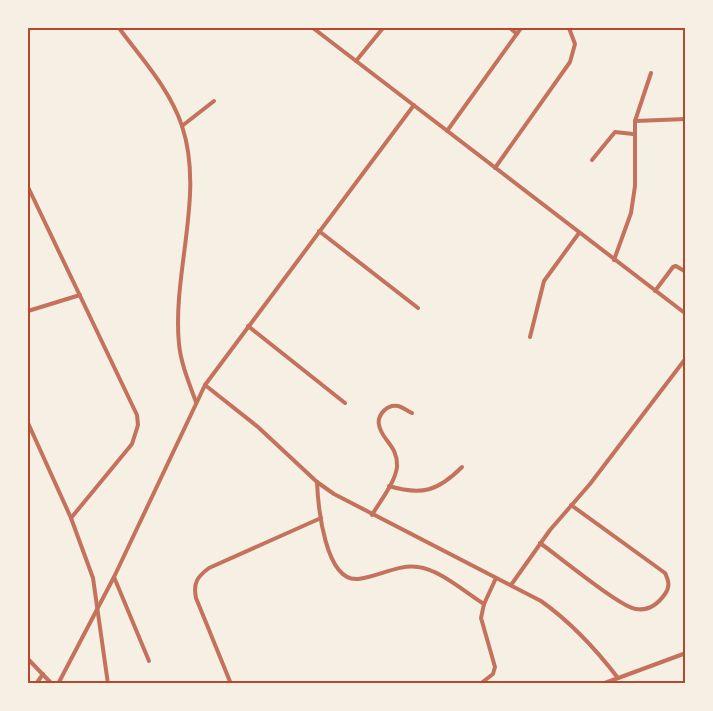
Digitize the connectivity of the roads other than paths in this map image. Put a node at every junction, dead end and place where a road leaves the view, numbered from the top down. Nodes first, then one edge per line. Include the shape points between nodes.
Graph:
1 (119, 28) edge
2 (313, 28) edge
3 (383, 28) edge
4 (510, 28) edge
5 (521, 28) edge
6 (569, 28) edge
7 (517, 34) junction
8 (356, 61) junction
9 (651, 73) dead end
10 (214, 101) dead end
11 (414, 105) junction
12 (686, 119) edge
13 (635, 121) junction
14 (182, 126) junction
15 (447, 131) junction
16 (633, 134) junction
17 (592, 160) dead end
18 (495, 168) junction
19 (28, 187) edge
20 (319, 230) junction
21 (580, 233) junction
22 (614, 260) junction
23 (686, 272) edge
24 (655, 291) junction
25 (80, 295) junction
26 (418, 308) dead end
27 (28, 311) edge
28 (686, 314) edge
29 (248, 326) junction
30 (530, 337) dead end
31 (686, 358) edge
32 (680, 367) junction
33 (686, 371) edge
34 (205, 386) junction
35 (196, 402) junction
36 (345, 403) dead end
37 (412, 413) dead end
38 (28, 423) edge
39 (462, 467) dead end
40 (317, 482) junction
41 (389, 486) junction
42 (571, 505) junction
43 (372, 515) junction
44 (71, 518) junction
45 (320, 518) junction
46 (540, 543) junction
47 (114, 577) junction
48 (496, 578) junction
49 (511, 585) junction
50 (484, 604) junction
51 (98, 609) junction
52 (686, 653) edge
53 (28, 659) edge
54 (149, 661) dead end
55 (43, 674) junction
56 (618, 678) junction
57 (36, 684) edge
58 (52, 684) edge
59 (58, 684) edge
60 (108, 684) edge
61 (231, 684) edge
62 (480, 684) edge
63 (602, 684) edge

1 - 14 lane via 162,86
2 - 8 lane
3 - 8 lane
4 - 7 lane
5 - 7 lane
6 - 18 lane via 576,44 570,62
7 - 15 lane
8 - 11 lane
9 - 13 lane
10 - 14 lane
11 - 15 lane
11 - 20 lane
12 - 13 lane
13 - 16 lane
14 - 35 lane via 190,173 179,344
15 - 18 lane
16 - 17 lane via 615,132
16 - 22 lane via 634,200
18 - 21 lane
19 - 25 lane
20 - 26 lane
20 - 29 lane
21 - 22 lane
21 - 30 lane via 544,281
22 - 24 lane
23 - 24 lane via 673,267
24 - 28 lane
25 - 27 lane
25 - 44 lane via 133,406 138,425 132,444
29 - 34 lane
29 - 36 lane
31 - 32 lane
32 - 33 lane
32 - 42 lane
34 - 35 lane
34 - 40 lane via 258,427
35 - 47 lane
37 - 41 lane via 398,406 390,407 380,418 379,425 391,443 396,460
38 - 44 lane
39 - 41 lane via 448,482 429,490 409,492
40 - 43 lane
40 - 45 lane
41 - 43 lane
42 - 46 lane
42 - 46 lane via 665,573 669,581 668,590 659,602 643,610 625,605
43 - 48 lane
44 - 51 lane via 93,578
45 - 50 lane via 334,565 350,579 418,567 438,574
45 - 61 lane via 199,575 194,587 196,598
46 - 49 lane
47 - 51 lane
47 - 54 lane
48 - 49 lane
48 - 50 lane
49 - 56 lane via 566,620 586,638
50 - 62 lane via 482,625 495,667 493,674
51 - 59 lane
51 - 60 lane
52 - 56 lane
53 - 55 lane
55 - 57 lane
55 - 58 lane
56 - 63 lane

